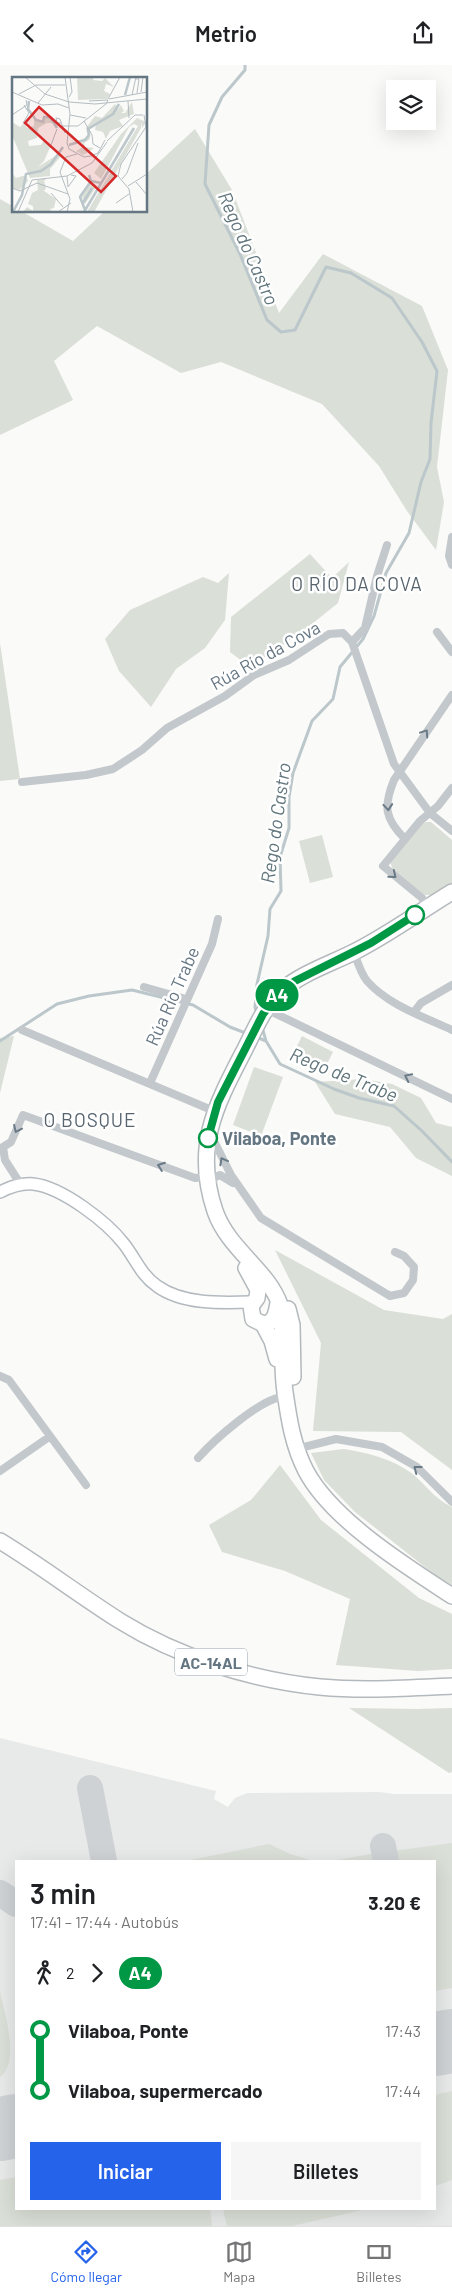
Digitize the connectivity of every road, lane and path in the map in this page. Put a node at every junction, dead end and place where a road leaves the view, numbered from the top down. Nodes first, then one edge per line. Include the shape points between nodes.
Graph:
1 (452, 537) edge
2 (387, 545) dead end
3 (451, 564) edge
4 (437, 632) dead end
5 (352, 642) junction
6 (452, 652) edge
7 (452, 695) edge
8 (399, 772) junction
9 (22, 782) dead end
10 (452, 788) edge
11 (430, 813) junction
12 (452, 831) edge
13 (405, 839) junction
14 (452, 892) edge
15 (428, 907) junction
16 (218, 919) dead end
17 (354, 952) junction
18 (452, 985) edge
19 (144, 987) dead end
20 (186, 999) junction
21 (264, 1012) junction
22 (414, 1012) junction
23 (22, 1030) dead end
24 (452, 1031) edge
25 (150, 1083) junction
26 (452, 1099) edge
27 (214, 1111) junction
28 (210, 1126) junction
29 (2, 1147) edge
30 (209, 1183) junction
31 (20, 1185) junction
32 (0, 1193) edge
33 (243, 1193) junction
34 (226, 1234) junction
35 (395, 1252) dead end
36 (254, 1257) junction
37 (254, 1304) junction
38 (279, 1306) junction
39 (263, 1324) junction
40 (292, 1372) junction
41 (0, 1376) edge
42 (281, 1397) junction
43 (49, 1437) junction
44 (294, 1444) junction
45 (198, 1458) dead end
46 (0, 1471) edge
47 (86, 1485) dead end
48 (452, 1501) edge
49 (0, 1541) edge
50 (452, 1596) edge
51 (452, 1686) edge

1 - 3 street
2 - 5 street via 364,629
4 - 6 street
5 - 8 street
5 - 9 street, Rúa Río da Cova via 343,633 329,635 289,660 254,675 225,696 167,728 142,750 112,769
8 -> 7 street
8 - 11 street
8 -> 13 street via 388,795 387,809 392,825
10 - 11 street
11 - 12 street
11 - 13 street
13 -> 15 street via 383,866 422,898
14 - 15 highway
15 - 17 highway
16 - 20 street, Rúa Río Trabe via 212,945
17 - 21 highway via 295,981 280,992
17 - 22 street via 366,980 395,1003
18 - 22 street via 421,1003
19 - 20 street
20 - 25 street, Rúa Río Trabe
26 -> 21 street
21 - 27 highway
22 - 24 street
23 - 25 street
25 - 27 street
27 - 28 highway
28 - 30 highway via 207,1149
33 -> 28 street via 213,1142
30 -> 29 street via 24,1115 11,1141
29 - 31 street via 5,1160
30 - 33 street via 220,1175 224,1176
30 - 34 highway via 215,1211
31 - 32 street
31 - 37 street via 34,1184 74,1201 105,1224 126,1246 147,1277 172,1295
33 - 35 street via 262,1218 390,1296 404,1293 413,1280 414,1267
34 - 36 highway
34 - 37 highway via 258,1290
34 - 38 highway via 272,1288
36 - 38 highway via 277,1291
36 - 40 highway via 276,1282 285,1299 292,1325
37 - 38 highway via 270,1300
37 - 39 highway via 254,1319
38 - 39 highway via 272,1321
38 - 40 highway via 285,1313 288,1327
38 - 44 highway via 284,1389
39 - 42 highway via 274,1350
40 - 44 highway
41 - 43 street via 10,1379
42 - 44 highway
42 - 45 street via 259,1406
43 - 46 street
43 - 47 street
48 -> 44 street via 417,1467 382,1447 336,1439
44 - 50 highway via 307,1472 341,1516 414,1572
49 - 51 highway, AC-14AL via 121,1621 158,1641 250,1675 319,1687

